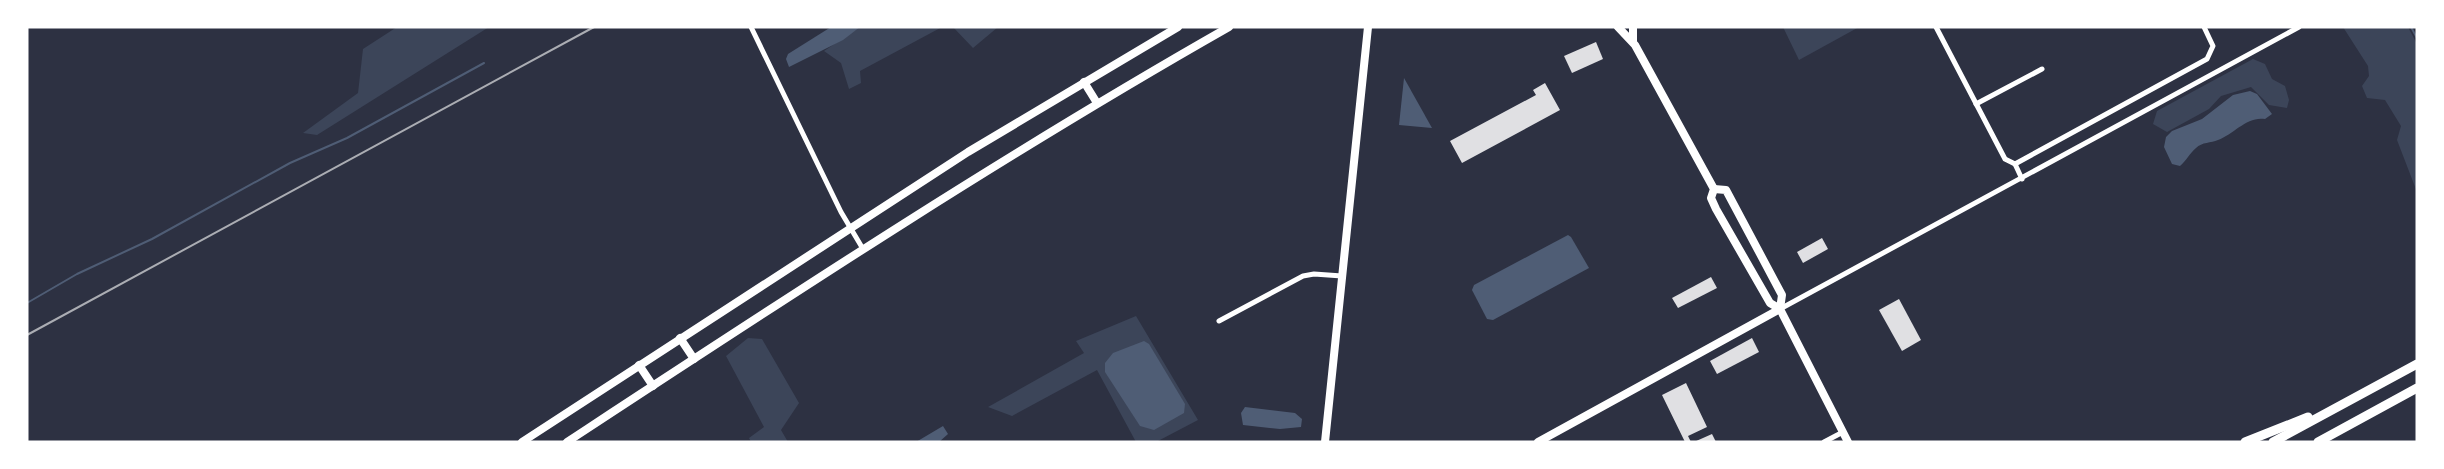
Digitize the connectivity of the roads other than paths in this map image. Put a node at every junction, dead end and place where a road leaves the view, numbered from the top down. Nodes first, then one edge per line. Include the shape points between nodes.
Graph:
1 (751, 27) edge
2 (1178, 27) edge
3 (1228, 27) edge
4 (1368, 27) edge
5 (1618, 27) edge
6 (1633, 27) edge
7 (1936, 27) edge
8 (2204, 27) edge
9 (2299, 27) edge
10 (1633, 41) junction
11 (2042, 69) dead end
12 (1084, 82) junction
13 (1097, 103) junction
14 (1976, 104) junction
15 (2015, 164) junction
16 (2022, 178) junction
17 (1714, 189) junction
18 (850, 227) junction
19 (863, 249) junction
20 (1342, 276) junction
21 (1780, 309) junction
22 (1218, 321) dead end
23 (680, 338) junction
24 (694, 359) junction
25 (2417, 364) edge
26 (639, 365) junction
27 (653, 386) junction
28 (2417, 388) edge
29 (2344, 404) junction
30 (2367, 415) junction
31 (1843, 432) junction
32 (522, 442) edge
33 (567, 442) edge
34 (1325, 442) edge
35 (1538, 442) edge
36 (1824, 442) edge
37 (1848, 442) edge
38 (2245, 442) edge
39 (2273, 442) edge
40 (2318, 442) edge
41 (2330, 442) edge

1 - 18 street
2 - 12 main road
3 - 13 main road
4 - 20 main road
5 - 10 main road
6 - 10 main road
7 - 14 street
8 - 15 street via 2213,46 2208,59
9 - 16 street
10 - 17 main road
11 - 14 street
12 - 13 main road
12 - 18 main road
13 - 19 main road
14 - 15 street via 2005,159
15 - 16 street
16 - 21 street
17 - 21 main road via 1711,198 1716,208 1770,303
17 - 21 main road via 1726,190 1782,295
18 - 19 street
18 - 23 main road
19 - 24 main road
20 - 22 street via 1303,276
20 - 34 main road
21 - 31 main road
21 - 35 main road
23 - 24 main road
23 - 26 main road
24 - 27 main road
25 - 29 highway
26 - 27 main road
26 - 32 main road
27 - 33 main road
28 - 30 highway
29 - 38 highway
29 - 39 highway
30 - 40 highway
30 - 41 highway
31 - 36 street
31 - 37 main road

